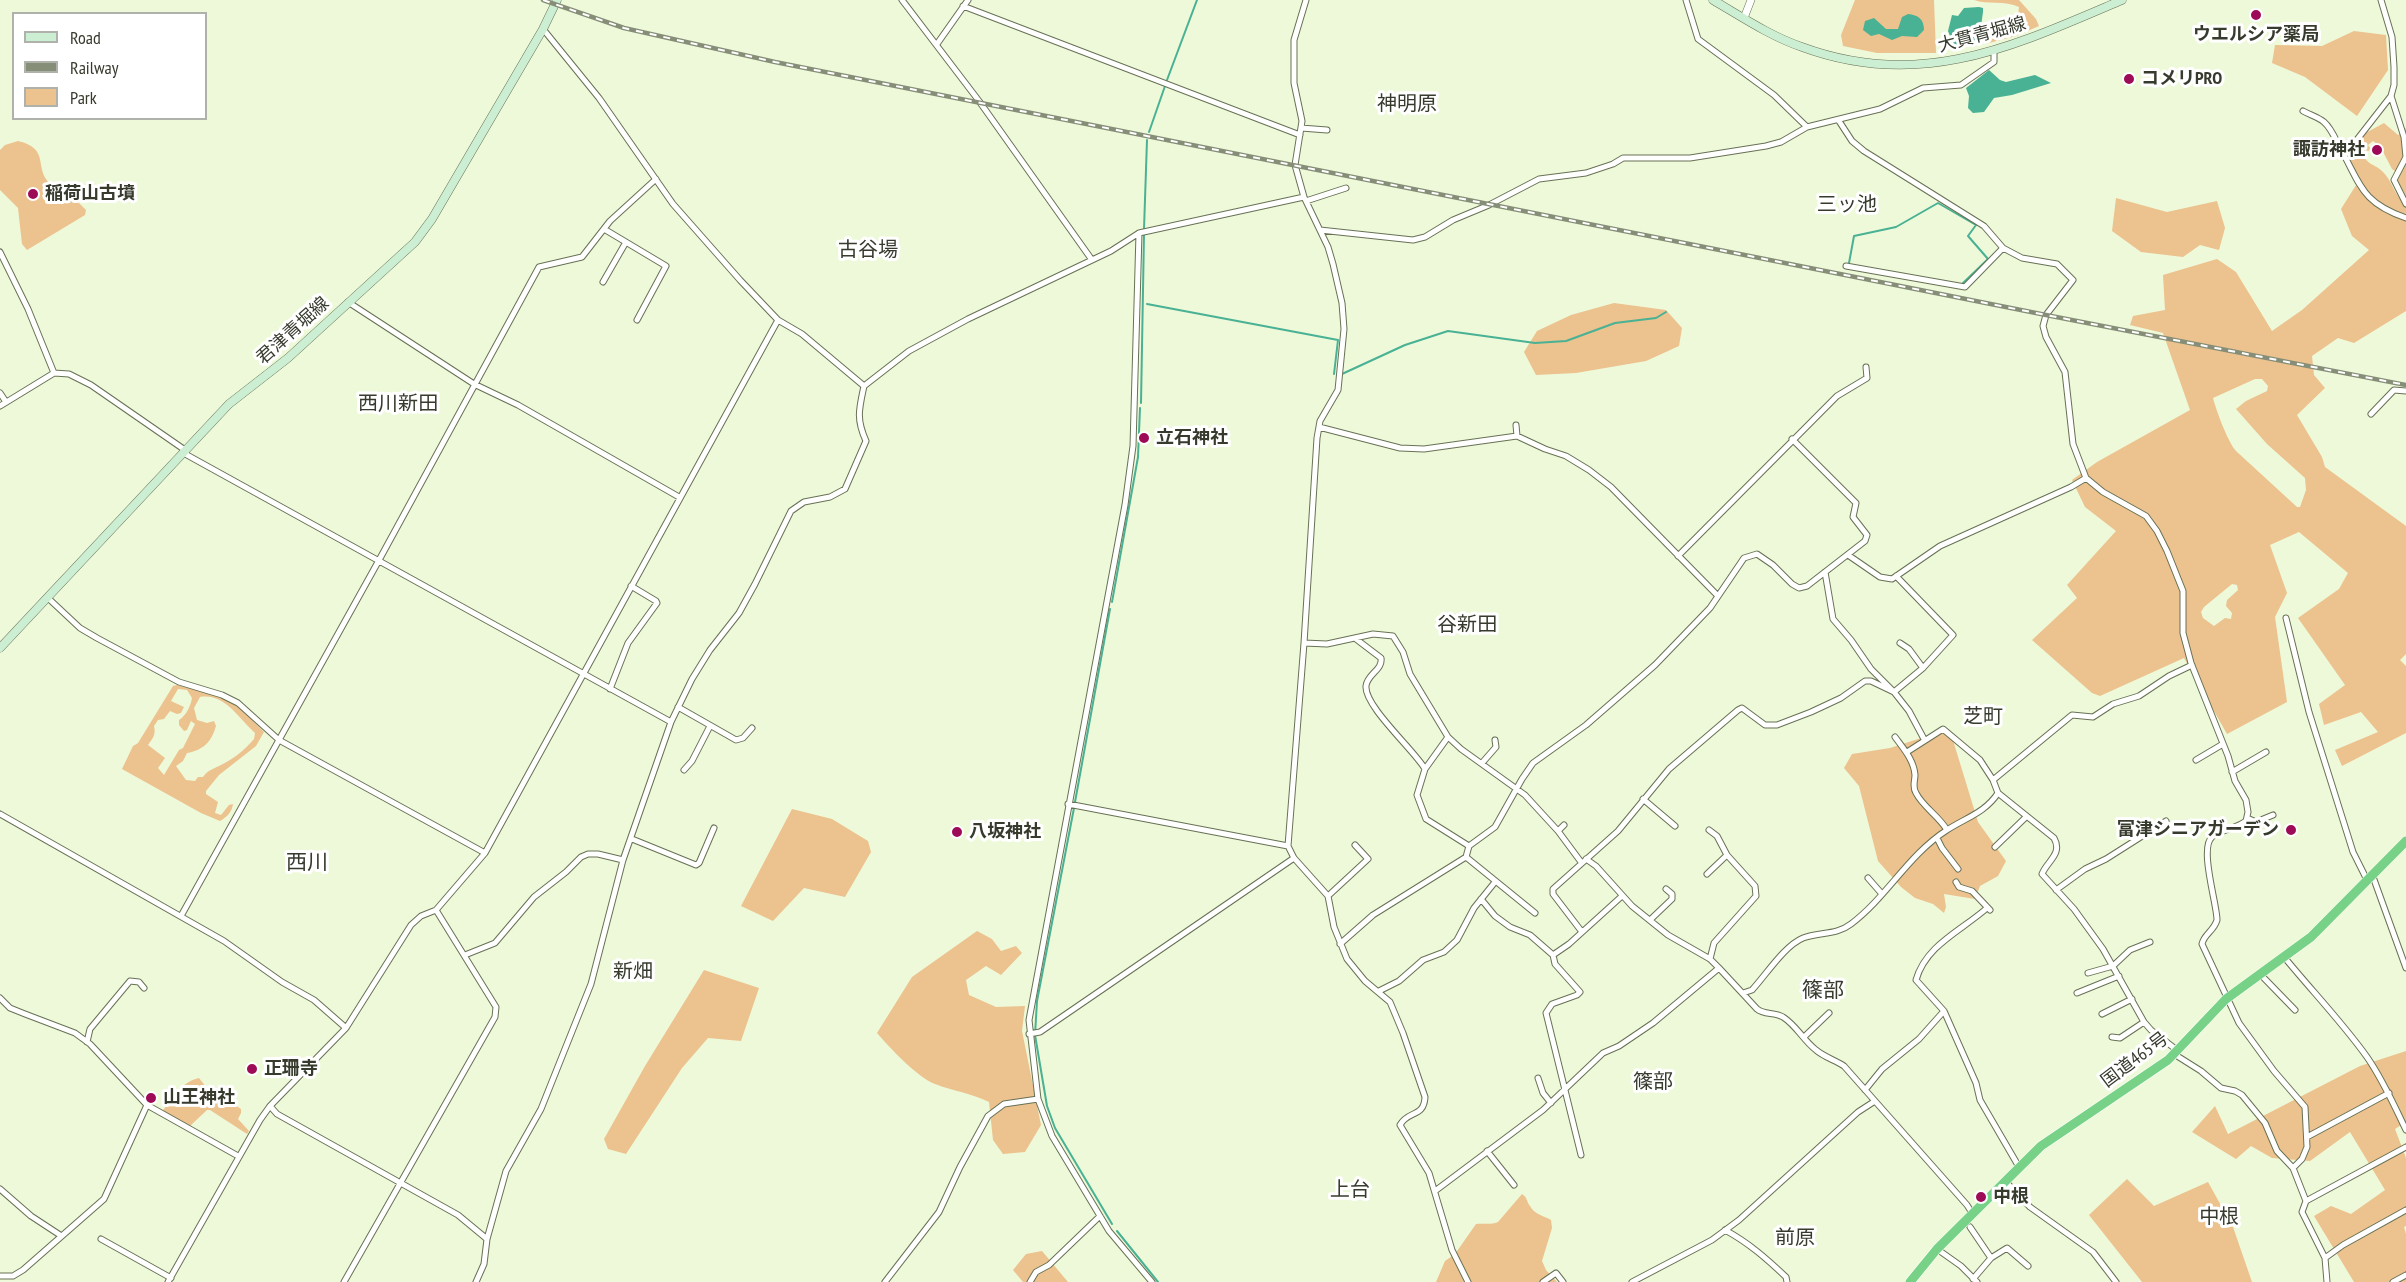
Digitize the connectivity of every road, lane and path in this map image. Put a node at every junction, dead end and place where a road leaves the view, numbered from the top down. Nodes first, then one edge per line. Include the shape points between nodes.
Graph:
1 (557, 0) edge
2 (902, 0) edge
3 (968, 0) edge
4 (1306, 0) edge
5 (1686, 0) edge
6 (1713, 0) edge
7 (1751, 0) edge
8 (2122, 0) edge
9 (2381, 0) edge
10 (963, 6) junction
11 (1744, 18) junction
12 (543, 29) junction
13 (937, 44) junction
14 (1994, 51) junction
15 (2391, 96) junction
16 (2303, 111) dead end
17 (1839, 120) junction
18 (1807, 127) junction
19 (1328, 129) dead end
20 (1301, 132) junction
21 (2345, 155) junction
22 (656, 179) junction
23 (1346, 188) dead end
24 (1305, 199) junction
25 (2406, 204) edge
26 (2406, 218) edge
27 (604, 229) junction
28 (1320, 230) junction
29 (1139, 233) junction
30 (626, 242) junction
31 (2003, 248) junction
32 (0, 252) edge
33 (1092, 260) junction
34 (1846, 266) dead end
35 (603, 282) dead end
36 (348, 302) junction
37 (637, 320) dead end
38 (778, 320) junction
39 (1866, 367) dead end
40 (54, 373) junction
41 (474, 384) junction
42 (864, 386) junction
43 (2406, 391) edge
44 (0, 393) edge
45 (6, 402) junction
46 (0, 405) edge
47 (2371, 414) dead end
48 (1516, 425) dead end
49 (1319, 427) junction
50 (1517, 435) junction
51 (1792, 440) junction
52 (185, 450) junction
53 (2086, 478) junction
54 (680, 497) junction
55 (1678, 555) junction
56 (1848, 555) junction
57 (378, 562) junction
58 (1825, 572) junction
59 (1896, 576) junction
60 (631, 586) junction
61 (1717, 595) junction
62 (48, 598) junction
63 (2286, 618) dead end
64 (1356, 639) junction
65 (1900, 642) dead end
66 (1304, 643) junction
67 (0, 648) edge
68 (2192, 665) junction
69 (1923, 668) junction
70 (583, 674) junction
71 (610, 689) junction
72 (1894, 692) junction
73 (678, 707) junction
74 (671, 722) junction
75 (711, 726) junction
76 (752, 728) dead end
77 (1448, 737) junction
78 (1894, 737) dead end
79 (1924, 739) junction
80 (279, 740) junction
81 (1495, 740) dead end
82 (2223, 744) junction
83 (1907, 752) junction
84 (2266, 752) dead end
85 (2196, 760) dead end
86 (1482, 763) junction
87 (1425, 769) junction
88 (684, 770) dead end
89 (2232, 772) junction
90 (1994, 780) junction
91 (1516, 790) junction
92 (1998, 793) junction
93 (1643, 799) junction
94 (1068, 804) junction
95 (0, 814) edge
96 (2273, 815) dead end
97 (2026, 817) junction
98 (2247, 818) junction
99 (2166, 821) dead end
100 (1564, 825) dead end
101 (1675, 826) dead end
102 (714, 828) dead end
103 (1709, 830) dead end
104 (1947, 830) junction
105 (1558, 831) junction
106 (632, 838) junction
107 (1938, 838) junction
108 (2406, 841) edge
109 (1355, 845) dead end
110 (1288, 846) junction
111 (1469, 846) junction
112 (1995, 847) dead end
113 (485, 853) junction
114 (1727, 855) junction
115 (1466, 857) junction
116 (1294, 858) junction
117 (623, 860) junction
118 (1460, 861) junction
119 (1583, 861) junction
120 (1464, 868) dead end
121 (1958, 869) dead end
122 (1707, 874) dead end
123 (2369, 877) junction
124 (1869, 878) dead end
125 (1495, 882) junction
126 (1956, 882) dead end
127 (1666, 889) dead end
128 (2056, 890) junction
129 (1882, 894) junction
130 (1328, 896) junction
131 (1622, 896) junction
132 (1481, 899) junction
133 (436, 910) junction
134 (1535, 913) dead end
135 (181, 915) junction
136 (1650, 920) junction
137 (1582, 932) junction
138 (2150, 942) dead end
139 (1340, 944) junction
140 (465, 955) junction
141 (1553, 955) junction
142 (2285, 958) junction
143 (1710, 959) junction
144 (2113, 966) junction
145 (1719, 968) junction
146 (2406, 968) edge
147 (2088, 973) dead end
148 (2261, 975) junction
149 (2119, 976) junction
150 (144, 988) dead end
151 (1379, 991) junction
152 (1743, 993) junction
153 (2077, 993) dead end
154 (0, 998) edge
155 (2132, 999) junction
156 (2226, 999) junction
157 (2295, 1010) dead end
158 (1944, 1011) junction
159 (1829, 1014) dead end
160 (2102, 1014) dead end
161 (2144, 1022) junction
162 (346, 1028) junction
163 (1033, 1033) junction
164 (2112, 1036) dead end
165 (1804, 1037) junction
166 (87, 1042) junction
167 (2176, 1052) junction
168 (1538, 1078) dead end
169 (1865, 1090) junction
170 (1565, 1091) junction
171 (2389, 1094) junction
172 (1038, 1100) junction
173 (1875, 1101) junction
174 (1551, 1103) junction
175 (147, 1105) junction
176 (270, 1107) junction
177 (2406, 1130) edge
178 (2307, 1137) junction
179 (2406, 1147) edge
180 (1487, 1151) junction
181 (1581, 1155) dead end
182 (238, 1156) junction
183 (2019, 1167) junction
184 (2294, 1168) junction
185 (2005, 1181) junction
186 (400, 1183) junction
187 (1514, 1185) dead end
188 (0, 1189) edge
189 (1435, 1191) junction
190 (2306, 1201) junction
191 (2406, 1210) edge
192 (1972, 1213) junction
193 (1100, 1216) junction
194 (1970, 1227) dead end
195 (1725, 1230) junction
196 (60, 1235) junction
197 (101, 1239) dead end
198 (487, 1239) junction
199 (1937, 1249) junction
200 (1991, 1258) junction
201 (2325, 1258) junction
202 (2028, 1266) dead end
203 (2406, 1275) edge
204 (0, 1276) edge
205 (169, 1280) edge
206 (1975, 1280) edge
207 (344, 1282) edge
208 (476, 1282) edge
209 (885, 1282) edge
210 (1030, 1282) edge
211 (1152, 1282) edge
212 (1468, 1282) edge
213 (1543, 1282) edge
214 (1563, 1282) edge
215 (1632, 1282) edge
216 (1787, 1282) edge
217 (1910, 1282) edge
218 (2116, 1282) edge
219 (2327, 1282) edge
220 (2393, 1282) edge

1 - 12 main road, 君津青堀線
2 - 13 street
3 - 10 street
4 - 20 street via 1294,40 1293,62
5 - 18 street via 1698,39 1774,95
6 - 11 main road, 大貫青堀線
7 - 11 street
8 - 14 main road, 大貫青堀線
9 - 15 street via 2392,37
10 - 13 street
10 - 20 street
11 - 14 main road, 大貫青堀線 via 1801,47 1866,63 1912,65
12 - 22 street
12 - 36 main road, 君津青堀線 via 423,232
13 - 33 street
14 - 17 street via 1994,62 1961,85 1923,88 1880,110
15 - 21 street
15 - 25 street via 2406,157 2394,180
16 - 21 street via 2324,122
17 - 18 street
17 - 31 street via 1864,152 1984,226
18 - 28 street via 1782,142 1766,146 1690,158 1623,158 1586,173 1539,179 1413,240
19 - 20 street
20 - 24 street via 1295,165
21 - 26 street via 2370,201
22 - 27 street
22 - 38 street via 673,204
23 - 24 street
24 - 28 street
24 - 29 street
27 - 30 street
27 - 41 street via 582,257 539,267
28 - 49 street via 1338,282 1344,329 1338,390
29 - 33 street
29 - 94 street via 1133,446
30 - 35 street
30 - 37 street via 666,266
31 - 34 street via 1965,287
31 - 53 street via 2022,258 2057,264 2073,280 2046,315 2043,326 2065,372 2073,444
32 - 40 street
33 - 42 street via 909,351
36 - 41 street
36 - 52 main road, 君津青堀線 via 288,358 229,404
38 - 42 street via 802,334
38 - 54 street
39 - 51 street via 1867,378 1837,396
40 - 45 street
40 - 52 street via 69,374 91,385
41 - 54 street
41 - 57 street
42 - 73 street via 858,414 866,441 845,489 830,497 804,502 791,511 739,614 710,650
43 - 47 street via 2394,390
44 - 45 street
45 - 46 street
48 - 50 street
49 - 50 street via 1400,448
49 - 66 street
50 - 55 street via 1589,470
51 - 55 street
51 - 56 street via 1856,503 1853,517 1867,535
52 - 57 street via 187,456
52 - 62 main road, 君津青堀線
53 - 59 street via 1940,546
53 - 68 street via 2146,516 2157,531 2183,591 2183,633
54 - 60 street
55 - 61 street
56 - 58 street
56 - 59 street via 1880,577 1889,580
57 - 70 street
57 - 80 street
58 - 61 street via 1799,588 1773,565 1750,554
58 - 72 street via 1833,619
59 - 69 street via 1953,635
60 - 70 street
60 - 71 street via 657,603 628,643
61 - 91 street via 1710,608 1655,665 1586,725 1533,763
62 - 67 main road, 君津青堀線
62 - 80 street via 80,628 97,638 179,682 238,703
63 - 123 street via 2308,712 2353,852
64 - 66 street
64 - 77 street via 1373,634 1393,636 1410,674
64 - 87 street via 1381,658 1380,666 1366,682 1366,690 1390,729 1418,756
65 - 69 street
66 - 110 street
68 - 82 street
68 - 90 street via 2093,717 2072,715
69 - 72 street
70 - 71 street
70 - 113 street
71 - 74 street
72 - 79 street
72 - 93 street via 1865,681 1841,698 1777,725 1765,725 1742,708 1669,769
73 - 74 street
73 - 75 street
74 - 106 street
75 - 76 street via 736,740
75 - 88 street
77 - 86 street
77 - 87 street
78 - 83 street
79 - 83 street
79 - 90 street via 1942,729 1980,760
80 - 113 street
80 - 135 street
81 - 86 street via 1496,747
82 - 85 street
82 - 89 street
83 - 104 street via 1914,769 1917,796
84 - 89 street
86 - 91 street
87 - 111 street via 1417,795 1426,819
89 - 98 street via 2246,800
90 - 92 street
91 - 105 street via 1533,802
91 - 111 street via 1495,827
92 - 97 street
92 - 104 street via 1984,809
93 - 101 street
93 - 119 street via 1618,831
94 - 110 street
94 - 163 street via 1030,1006
95 - 135 street
96 - 98 street via 2256,822
97 - 112 street
97 - 128 street via 2058,845 2055,857 2042,874
98 - 156 street via 2210,838 2208,844 2217,920 2202,944
99 - 128 street
100 - 105 street
102 - 106 street via 696,865
103 - 114 street
104 - 107 street
105 - 119 street
106 - 117 street
107 - 121 street
107 - 129 street via 1907,864
108 - 123 highway, 国道465号
109 - 130 street via 1368,859
110 - 116 street
111 - 115 street
113 - 133 street
114 - 122 street
114 - 143 street via 1755,886 1756,894 1714,943
115 - 118 street
115 - 125 street
116 - 130 street
116 - 163 street
117 - 140 street via 598,854 581,856 534,897 495,943
117 - 198 street via 591,984 542,1108 506,1171
118 - 120 street
118 - 139 street via 1373,915
119 - 131 street via 1596,867
119 - 137 street via 1552,891
123 - 142 highway, 国道465号
123 - 146 street
124 - 129 street
125 - 132 street
125 - 134 street
126 - 158 street via 1972,891 1989,909 1936,947 1922,965 1916,980
127 - 136 street via 1672,898
128 - 144 street
129 - 152 street via 1850,925 1803,938 1791,946 1752,990
130 - 139 street
131 - 136 street
131 - 137 street
132 - 141 street via 1495,916 1530,935
132 - 151 street via 1450,946
133 - 140 street
133 - 162 street via 420,916 411,925
135 - 162 street via 314,1000
136 - 143 street via 1689,949
137 - 141 street
138 - 144 street via 2130,950
139 - 151 street via 1359,975
140 - 186 street via 496,1007 495,1017
141 - 170 street via 1555,964 1580,992 1546,1010
142 - 148 highway, 国道465号
142 - 171 street via 2367,1057
143 - 145 street
144 - 147 street
144 - 149 street
145 - 152 street
145 - 170 street via 1653,1023 1603,1053
148 - 156 highway, 国道465号
148 - 157 street
149 - 153 street
149 - 155 street
150 - 166 street via 130,981 90,1029
151 - 189 street via 1396,1014 1425,1097 1421,1110 1403,1119 1401,1125 1422,1159
152 - 165 street via 1761,1012 1776,1013
154 - 166 street via 10,1008 67,1029
155 - 160 street
155 - 161 street
156 - 167 highway, 国道465号
156 - 178 street via 2274,1071 2305,1107
158 - 169 street
158 - 183 street via 1980,1100
159 - 165 street
161 - 164 street via 2120,1038
161 - 167 street
162 - 176 street
163 - 172 street
165 - 169 street via 1817,1052 1844,1066
166 - 175 street
167 - 183 highway, 国道465号 via 2041,1146
167 - 184 street via 2221,1088 2242,1095 2265,1124 2277,1151
168 - 174 street
169 - 173 street
170 - 174 street
170 - 181 street
171 - 177 street
171 - 178 street
172 - 193 street via 1052,1136
172 - 209 street via 1004,1104 988,1116 939,1212
173 - 192 street
173 - 195 street
174 - 180 street
175 - 182 street
175 - 196 street via 104,1199
176 - 182 street
176 - 186 street
178 - 184 street via 2302,1159
179 - 190 street
180 - 187 street
180 - 189 street
182 - 205 street
183 - 185 highway, 国道465号
184 - 190 street
185 - 192 highway, 国道465号
185 - 218 street via 2030,1207 2093,1252
186 - 198 street via 458,1215
186 - 207 street
188 - 196 street
189 - 212 street via 1452,1250
190 - 201 street via 2302,1212
191 - 201 street
192 - 199 highway, 国道465号
193 - 210 street via 1036,1272
193 - 211 street
194 - 200 street
195 - 215 street
195 - 216 street via 1767,1258
196 - 204 street via 23,1270 13,1276
197 - 205 street
198 - 208 street via 484,1264
199 - 206 street
199 - 217 highway, 国道465号
200 - 202 street via 2009,1248
200 - 206 street
201 - 219 street
203 - 220 street
213 - 214 street via 1556,1273

